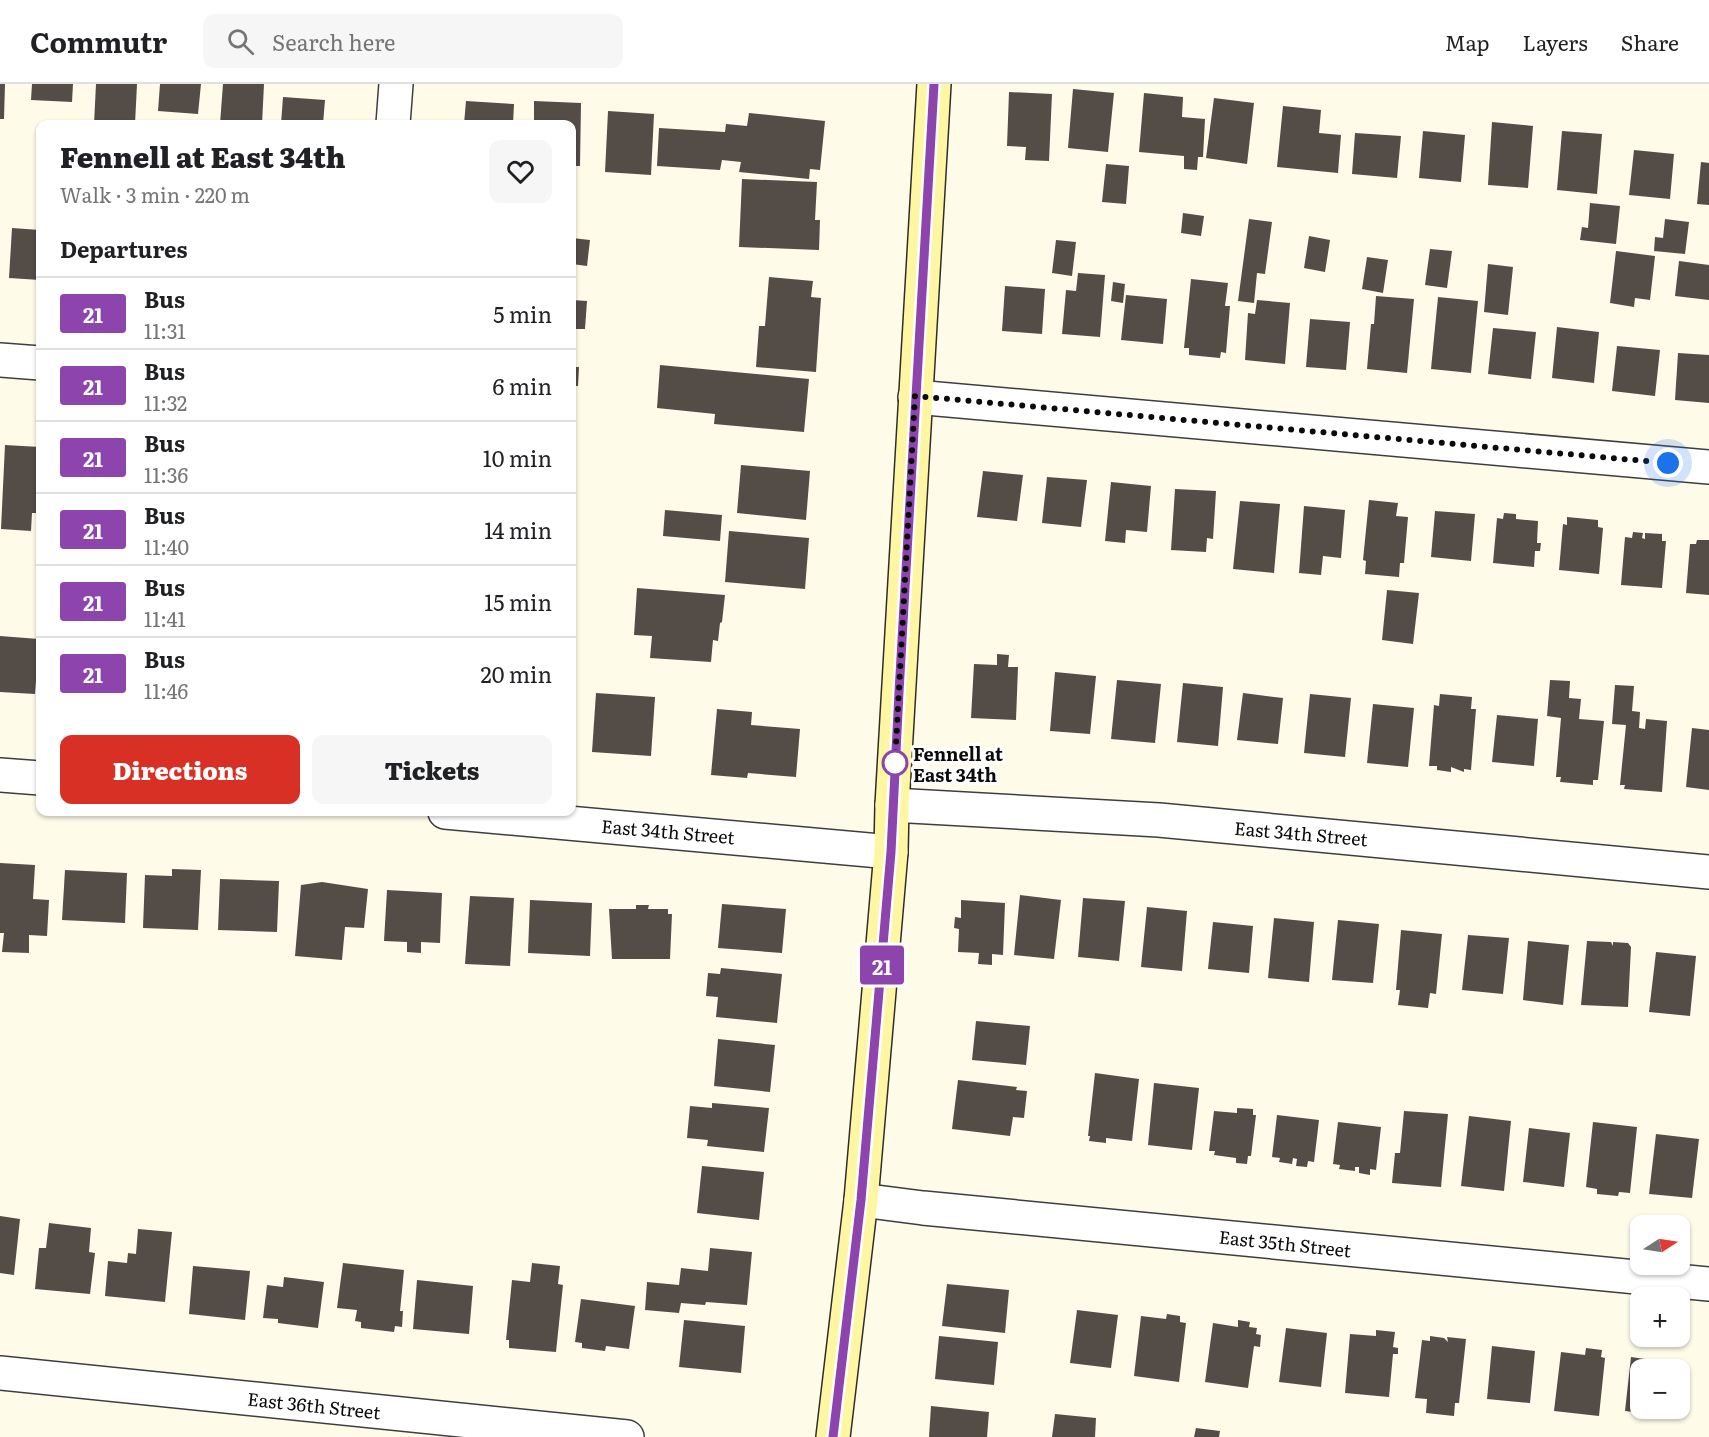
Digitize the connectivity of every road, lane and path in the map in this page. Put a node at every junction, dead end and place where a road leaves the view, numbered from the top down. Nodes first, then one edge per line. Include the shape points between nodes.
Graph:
1 (396, 84) edge
2 (934, 84) edge
3 (393, 120) edge
4 (0, 360) edge
5 (36, 363) edge
6 (915, 396) junction
7 (1709, 467) edge
8 (0, 775) edge
9 (36, 778) edge
10 (892, 805) junction
11 (490, 816) edge
12 (891, 852) junction
13 (1709, 872) edge
14 (861, 1200) junction
15 (1709, 1284) edge
16 (0, 1373) edge
17 (627, 1437) edge
18 (833, 1437) edge

1 - 3 street
2 - 6 main road
4 - 5 street
6 - 7 street
6 - 10 main road
8 - 9 street
10 - 12 main road
10 - 13 street, East 34th Street via 1159,820
11 - 12 street, East 34th Street
12 - 14 main road
14 - 15 street, East 35th Street
14 - 18 main road
16 - 17 street, East 36th Street

